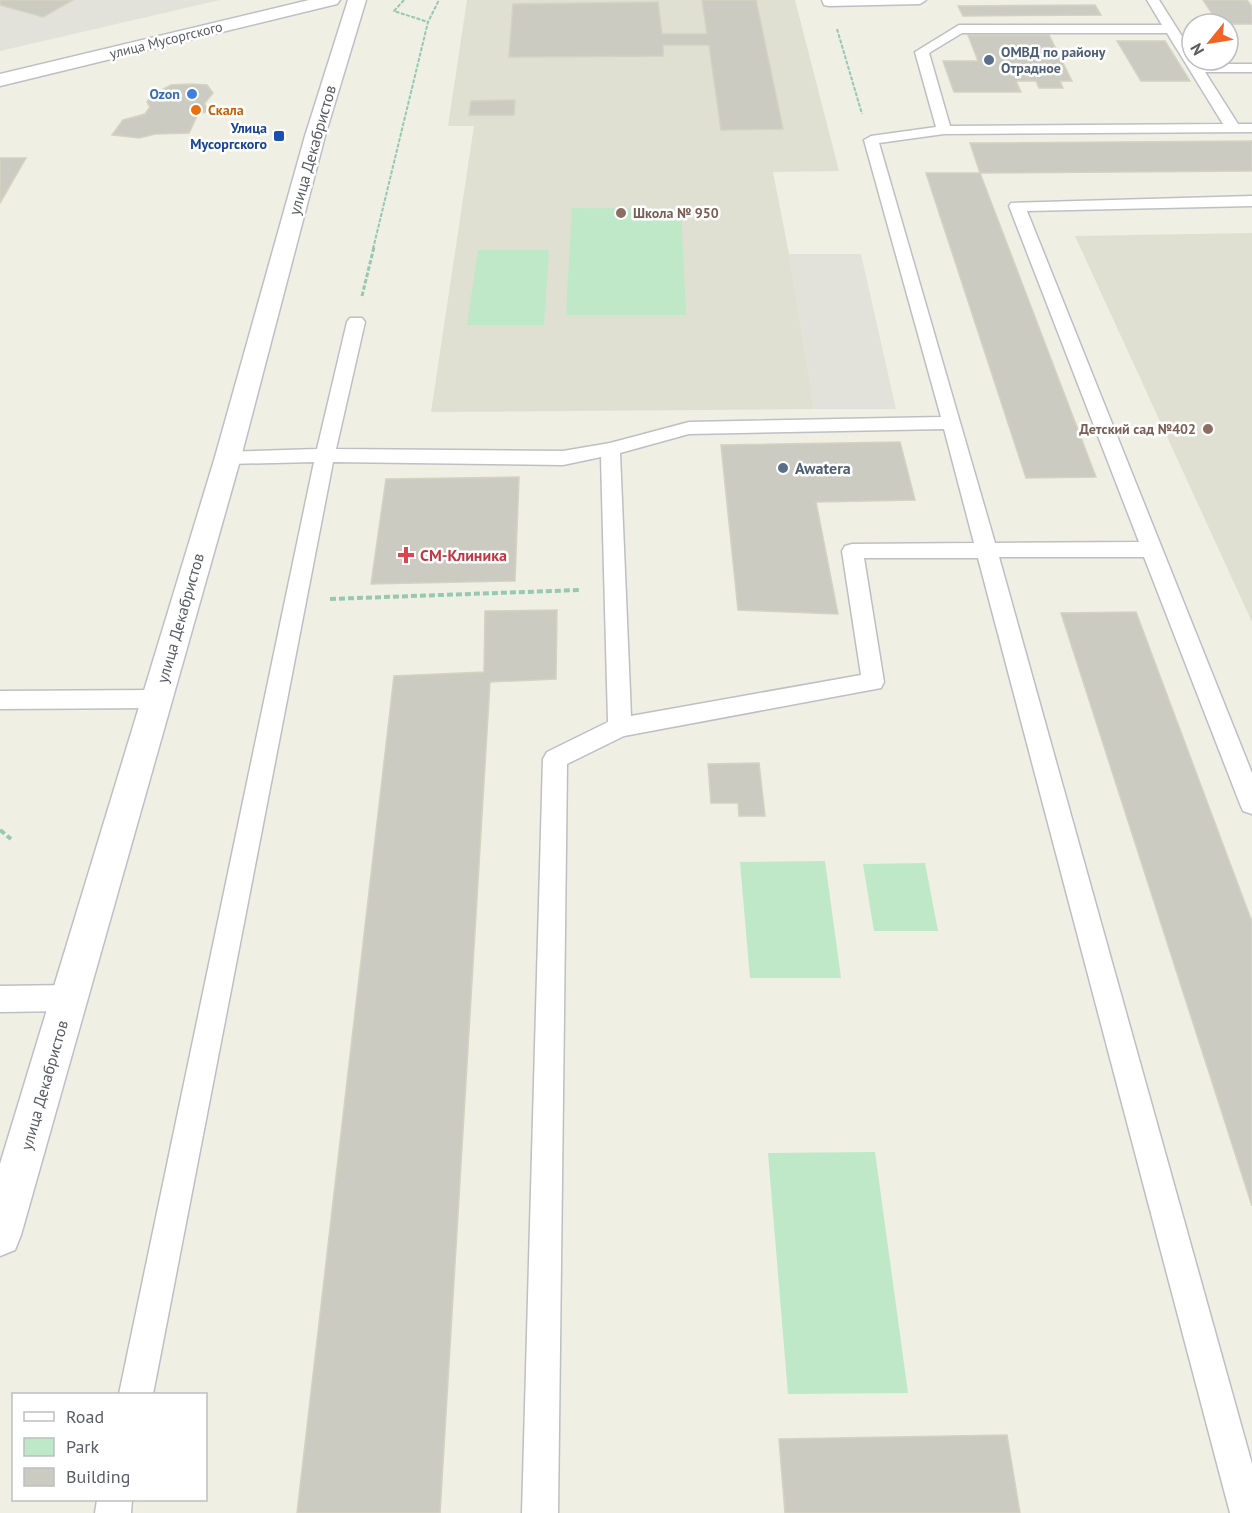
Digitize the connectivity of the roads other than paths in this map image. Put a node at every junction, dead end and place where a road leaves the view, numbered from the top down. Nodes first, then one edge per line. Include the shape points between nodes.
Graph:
1 (331, 0) edge
2 (357, 0) edge
3 (920, 0) edge
4 (1153, 0) edge
5 (828, 1) edge
6 (1171, 29) junction
7 (1180, 43) edge
8 (1198, 72) edge
9 (0, 80) edge
10 (1233, 128) junction
11 (1252, 128) edge
12 (944, 130) junction
13 (1252, 201) edge
14 (356, 322) road end
15 (952, 423) junction
16 (610, 449) junction
17 (325, 455) junction
18 (228, 457) junction
19 (988, 549) junction
20 (1152, 549) junction
21 (156, 699) junction
22 (0, 700) edge
23 (620, 727) junction
24 (1252, 804) edge
25 (69, 998) junction
26 (0, 999) edge
27 (0, 1235) edge
28 (136, 1393) edge
29 (540, 1513) edge
30 (1248, 1513) edge

1 - 9 main road, улица Мусоргского
2 - 18 main road, улица Декабристов via 315,136
3 - 5 lane
4 - 6 lane
6 - 7 lane
6 - 12 lane via 959,29 922,52
8 - 10 lane
10 - 11 lane
10 - 12 lane
12 - 15 lane via 871,140
13 - 20 lane via 1017,206
14 - 17 lane
15 - 16 lane via 689,428
15 - 19 lane
16 - 17 lane via 563,458
16 - 23 lane
17 - 18 lane
17 - 28 lane
18 - 21 main road, улица Декабристов
19 - 20 lane
19 - 23 lane via 852,551 873,682
19 - 30 lane
20 - 24 lane
21 - 22 lane
21 - 25 main road, улица Декабристов
23 - 29 lane via 555,759
25 - 26 lane
25 - 27 main road, улица Декабристов

